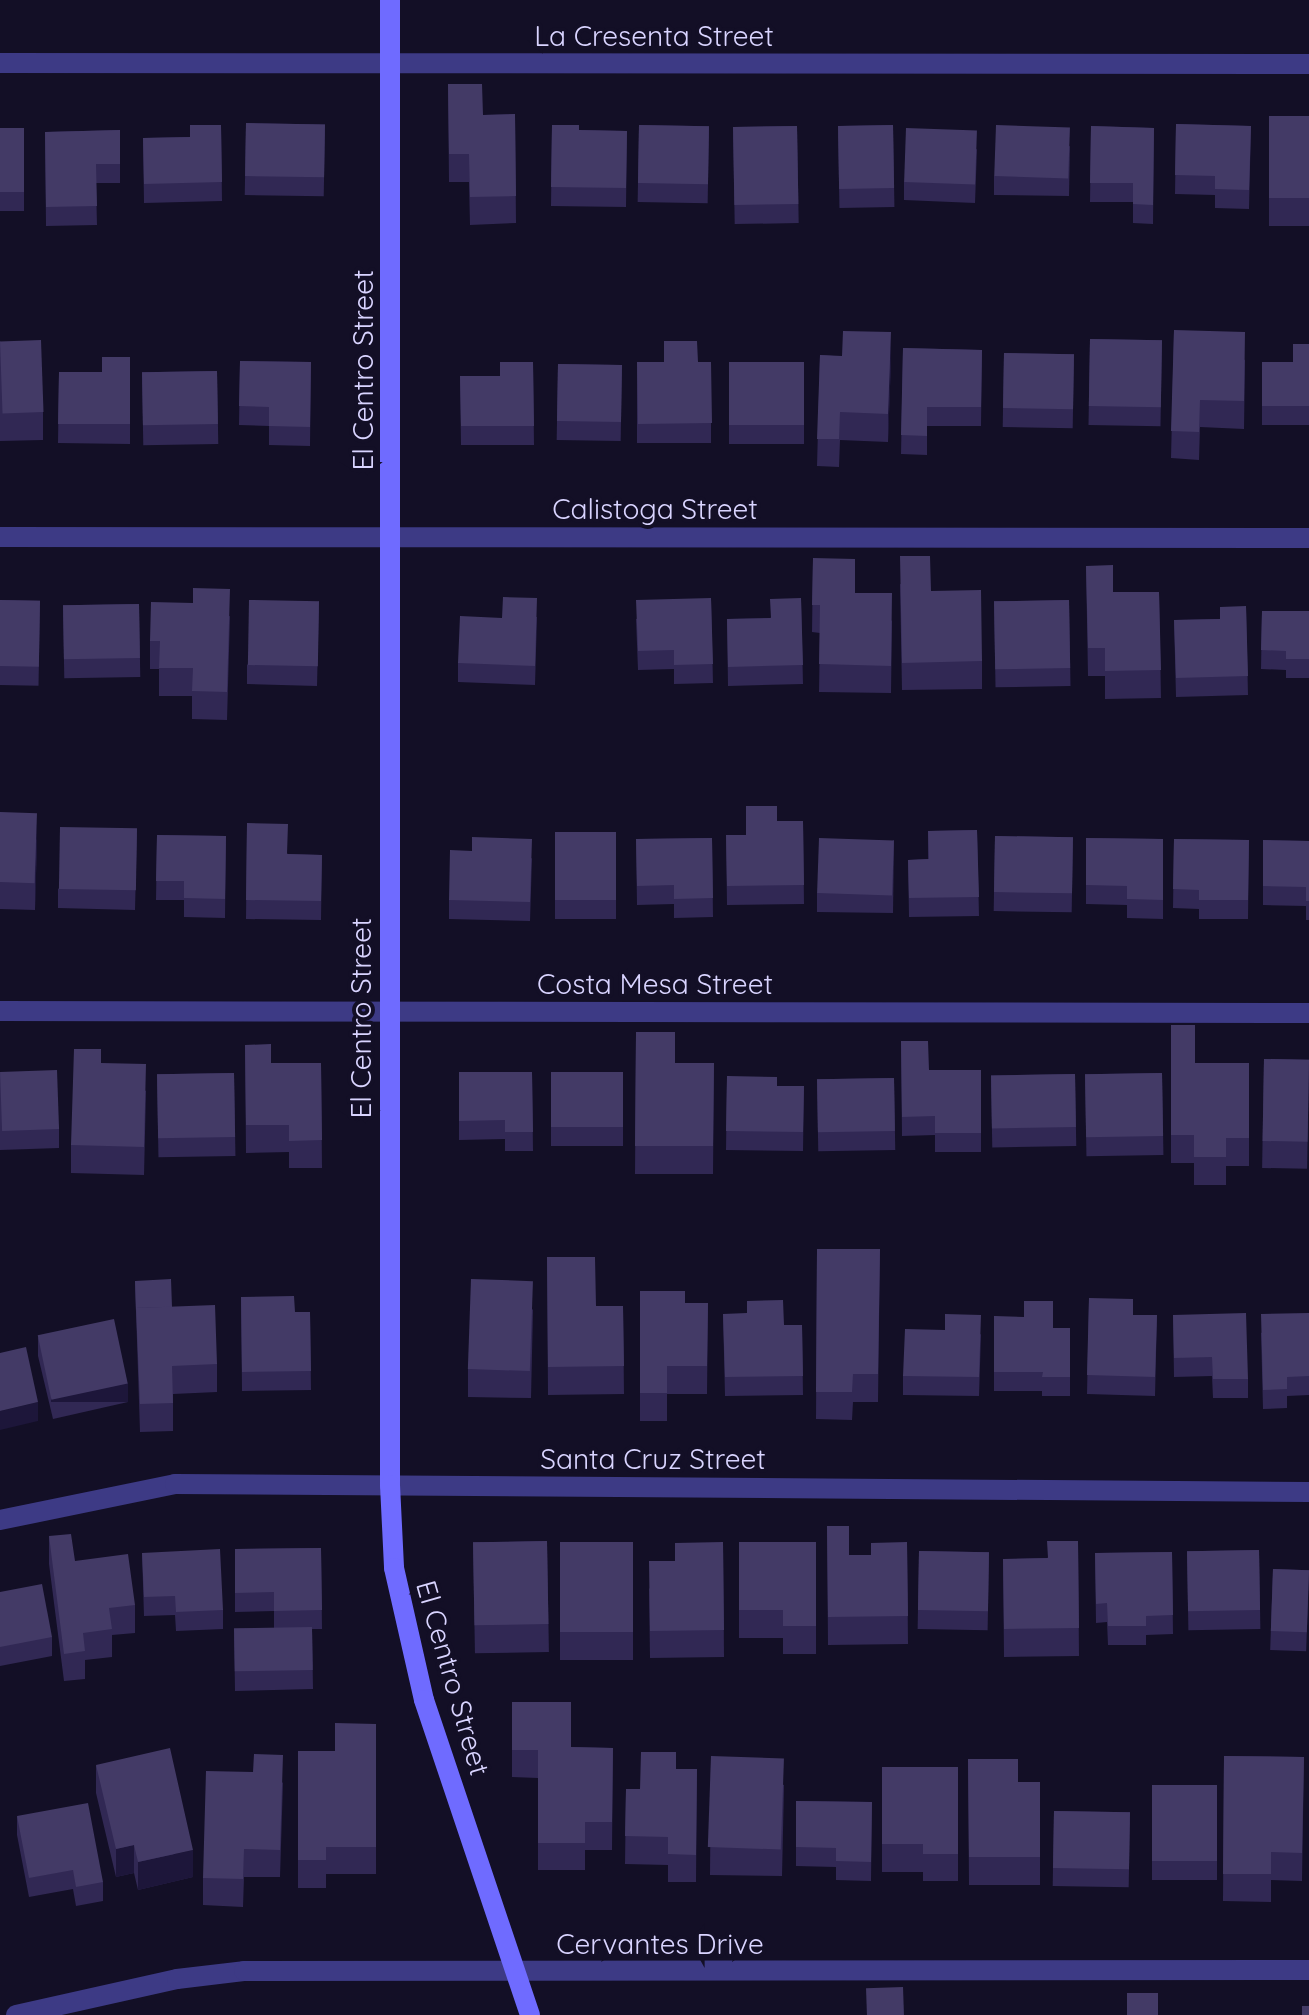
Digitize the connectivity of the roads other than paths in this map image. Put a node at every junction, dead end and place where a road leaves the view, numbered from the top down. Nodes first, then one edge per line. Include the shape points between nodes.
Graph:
1 (390, 0) edge
2 (0, 63) edge
3 (391, 64) junction
4 (1309, 64) edge
5 (0, 537) edge
6 (391, 537) junction
7 (1309, 538) edge
8 (0, 1011) edge
9 (389, 1012) junction
10 (1309, 1013) edge
11 (390, 1485) junction
12 (1309, 1492) edge
13 (0, 1520) edge
14 (1309, 1970) edge
15 (518, 1973) junction
16 (16, 2015) edge
17 (530, 2015) edge

1 - 3 street, El Centro Street
2 - 3 street, La Cresenta Street
3 - 4 street, La Cresenta Street
3 - 6 street, El Centro Street
5 - 6 street, Calistoga Street
6 - 7 street, Calistoga Street
6 - 9 street, El Centro Street
8 - 9 street, Costa Mesa Street
9 - 10 street, Costa Mesa Street
9 - 11 street, El Centro Street
11 - 12 street, Santa Cruz Street
11 - 13 street, Santa Cruz Street via 175,1484
11 - 15 street, El Centro Street via 394,1568 420,1685
14 - 15 street, Cervantes Drive
15 - 16 street, Cervantes Drive via 244,1971 177,1979
15 - 17 street, El Centro Street

